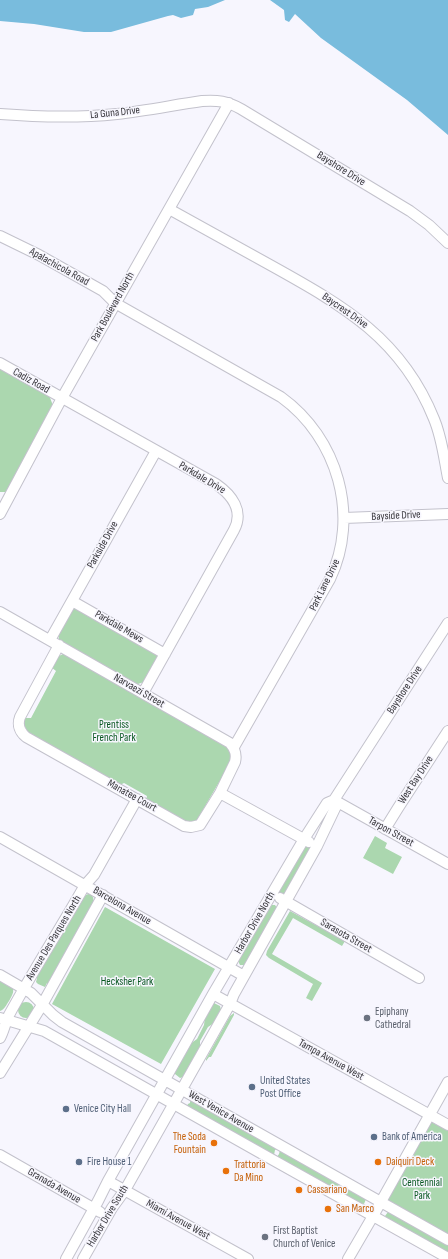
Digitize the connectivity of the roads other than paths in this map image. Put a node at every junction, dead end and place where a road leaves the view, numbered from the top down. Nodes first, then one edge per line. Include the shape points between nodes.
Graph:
1 (230, 103) junction
2 (0, 114) edge
3 (169, 209) junction
4 (0, 236) edge
5 (448, 243) edge
6 (115, 303) junction
7 (0, 364) edge
8 (62, 398) junction
9 (156, 451) junction
10 (448, 478) edge
11 (4, 498) edge
12 (0, 514) edge
13 (448, 514) edge
14 (344, 518) junction
15 (72, 601) junction
16 (0, 612) edge
17 (448, 623) edge
18 (50, 640) junction
19 (59, 645) junction
20 (165, 654) junction
21 (143, 693) junction
22 (448, 731) edge
23 (234, 747) junction
24 (361, 758) joint
25 (220, 793) junction
26 (137, 799) junction
27 (336, 801) junction
28 (385, 829) junction
29 (0, 837) edge
30 (304, 839) junction
31 (317, 846) junction
32 (448, 864) edge
33 (85, 885) junction
34 (272, 894) junction
35 (103, 895) junction
36 (286, 902) junction
37 (230, 968) junction
38 (0, 975) edge
39 (244, 976) junction
40 (419, 978) dead end
41 (24, 988) junction
42 (213, 994) junction
43 (230, 1004) junction
44 (42, 1005) junction
45 (3, 1019) edge
46 (29, 1027) junction
47 (0, 1038) edge
48 (0, 1073) edge
49 (165, 1080) junction
50 (448, 1082) edge
51 (181, 1089) junction
52 (157, 1094) junction
53 (173, 1104) junction
54 (429, 1115) junction
55 (448, 1125) edge
56 (0, 1155) edge
57 (108, 1180) junction
58 (124, 1190) junction
59 (381, 1202) junction
60 (94, 1209) junction
61 (107, 1216) junction
62 (373, 1216) junction
63 (448, 1240) edge
64 (448, 1258) edge
65 (66, 1259) edge
66 (83, 1259) edge
67 (248, 1259) edge
68 (348, 1259) edge

1 - 2 street, La Guna Drive via 202,101 87,116
1 - 3 street, Park Boulevard North
1 - 5 street, Bayshore Drive via 410,211
3 - 6 street, Park Boulevard North
3 - 10 street, Baycrest Drive via 332,300 374,332 408,371 426,401 439,432
4 - 6 street, Apalachicola Road via 40,255 103,292
6 - 8 street, Park Boulevard North
6 - 14 street, Park Lane Drive via 274,393 301,413 318,435 333,462 341,491
7 - 8 street, Cadiz Road
8 - 9 street, Parkdale Drive
8 - 11 street, Park Boulevard North
9 - 15 street, Parkside Drive
9 - 20 street, Parkdale Drive via 222,488 234,500 238,515 234,530
11 - 12 street, Park Boulevard North
13 - 14 street, Bayside Drive
14 - 23 street, Park Lane Drive via 340,552 333,573
15 - 18 street, Parkside Drive
15 - 20 street, Parkdale Mews
16 - 18 street, Narvaezi Street
17 - 24 street, Bayshore Drive
18 - 19 street, Narvaezi Street
19 - 21 street, Narvaezi Street
19 - 26 street, Manatee Court via 20,717 20,730 26,737
20 - 21 street, Parkdale Drive
21 - 23 street, Narvaezi Street
22 - 28 street, West Bay Drive
23 - 25 street via 235,762
24 - 27 street, Harbor Drive North
25 - 26 street, Manatee Court via 202,823 191,827 184,826
25 - 30 street
26 - 33 street, Avenue Des Parques North via 94,875
27 - 28 street, Tarpon Street
27 - 30 street, Harbor Drive North via 327,803
27 - 31 street, Harbor Drive North
28 - 32 street, Tarpon Street
29 - 33 street, Barcelona Avenue
30 - 31 street
30 - 34 street, Harbor Drive North
31 - 36 street, Harbor Drive North
33 - 35 street, Barcelona Avenue
33 - 41 street, Avenue Des Parques North
34 - 36 street, Sarasota Street
34 - 37 street, Harbor Drive North
35 - 37 street, Barcelona Avenue
35 - 44 street, Avenue Des Parques North
36 - 39 street, Harbor Drive North
36 - 40 street, Sarasota Street
37 - 39 street, Barcelona Avenue
37 - 42 street, Harbor Drive North
38 - 41 street, West Venice Avenue
39 - 43 street, Harbor Drive North
41 - 44 street, West Venice Avenue
41 - 45 street, Avenue Des Parques North
42 - 43 street, Tampa Avenue West
42 - 49 street, Harbor Drive North
43 - 51 street, Harbor Drive North
43 - 54 street, Tampa Avenue West
44 - 46 street, Avenue Des Parques North
44 - 49 street, West Venice Avenue via 62,1022
45 - 46 street, West Venice Avenue
45 - 47 street, Avenue Des Parques North via 4,1031
46 - 48 street, Avenue Des Parques North
46 - 52 street, West Venice Avenue via 48,1033
49 - 51 street, West Venice Avenue
49 - 52 street, Harbor Drive North
50 - 54 street
51 - 53 street, Harbor Drive South
51 - 59 street, West Venice Avenue
52 - 53 street, West Venice Avenue
52 - 57 street, Harbor Drive South
53 - 58 street, Harbor Drive South
53 - 62 street, West Venice Avenue
54 - 55 street, Tampa Avenue West
54 - 59 street
56 - 60 street, Granada Avenue
57 - 58 street, Miami Avenue West
57 - 60 street, Harbor Drive South
58 - 61 street, Harbor Drive South
58 - 67 street, Miami Avenue West
59 - 62 street
59 - 63 street, West Venice Avenue
60 - 61 street, Granada Avenue
60 - 65 street, Harbor Drive South
61 - 66 street, Harbor Drive South
62 - 64 street, West Venice Avenue
62 - 68 street

